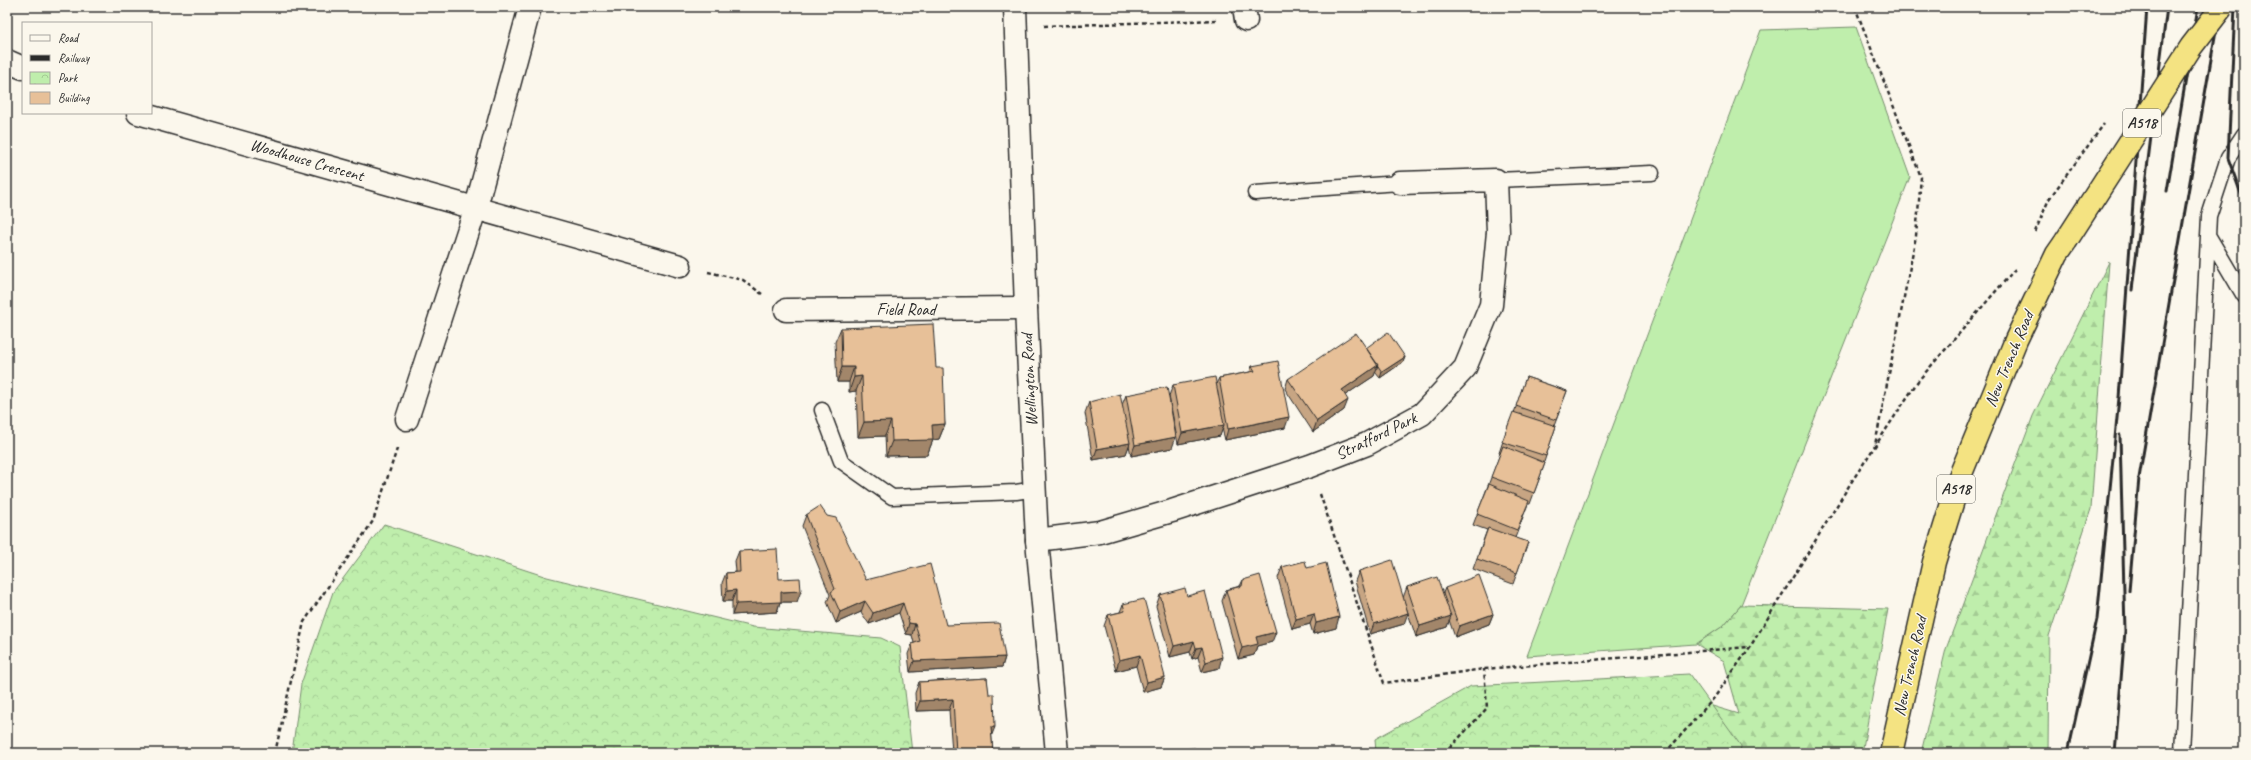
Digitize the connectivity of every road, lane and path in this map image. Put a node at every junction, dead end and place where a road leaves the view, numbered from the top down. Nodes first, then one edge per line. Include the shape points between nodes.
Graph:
1 (530, 7) edge
2 (1855, 7) edge
3 (2222, 7) edge
4 (1245, 13) edge
5 (1015, 17) edge
6 (7, 61) edge
7 (22, 68) edge
8 (142, 114) edge
9 (2244, 134) edge
10 (1652, 173) dead end
11 (1496, 180) junction
12 (1400, 183) joint
13 (1254, 193) dead end
14 (476, 207) junction
15 (2208, 235) junction
16 (680, 266) joint
17 (2017, 267) dead end
18 (2244, 296) edge
19 (1026, 308) junction
20 (786, 310) joint
21 (822, 410) dead end
22 (407, 419) joint
23 (1874, 448) junction
24 (1310, 466) junction
25 (1035, 489) junction
26 (1037, 540) junction
27 (1750, 647) junction
28 (1484, 669) junction
29 (275, 753) edge
30 (1057, 753) edge
31 (1445, 753) edge
32 (1665, 753) edge
33 (1891, 753) edge
34 (2182, 753) edge

1 - 14 street
2 - 23 path via 1921,177 1916,236
3 - 33 highway, New Trench Road / A518, bridge via 2191,47 2057,254 2016,340 1962,471 1934,562
4 - 5 path
5 - 19 street, Wellington Road
6 - 7 street
8 - 14 street, Woodhouse Crescent
9 - 15 lane via 2228,158 2209,216
10 - 11 lane
11 - 12 street
11 - 24 street, Stratford Park via 1498,232 1491,305 1465,368 1422,414 1367,444
12 - 13 lane
14 - 16 street, Woodhouse Crescent
14 - 22 street
15 - 18 lane
15 - 34 lane
16 - 20 path via 743,280
17 - 23 path via 1918,381
19 - 20 street, Field Road
19 - 25 street, Wellington Road
21 - 25 lane via 842,461 892,497
22 - 29 path via 373,521 304,622
23 - 27 path
24 - 26 street, Stratford Park via 1100,532
24 - 28 path via 1384,683
25 - 26 street, Wellington Road
26 - 30 street, Wellington Road
27 - 28 path
27 - 32 path via 1714,698
28 - 31 path via 1487,708

